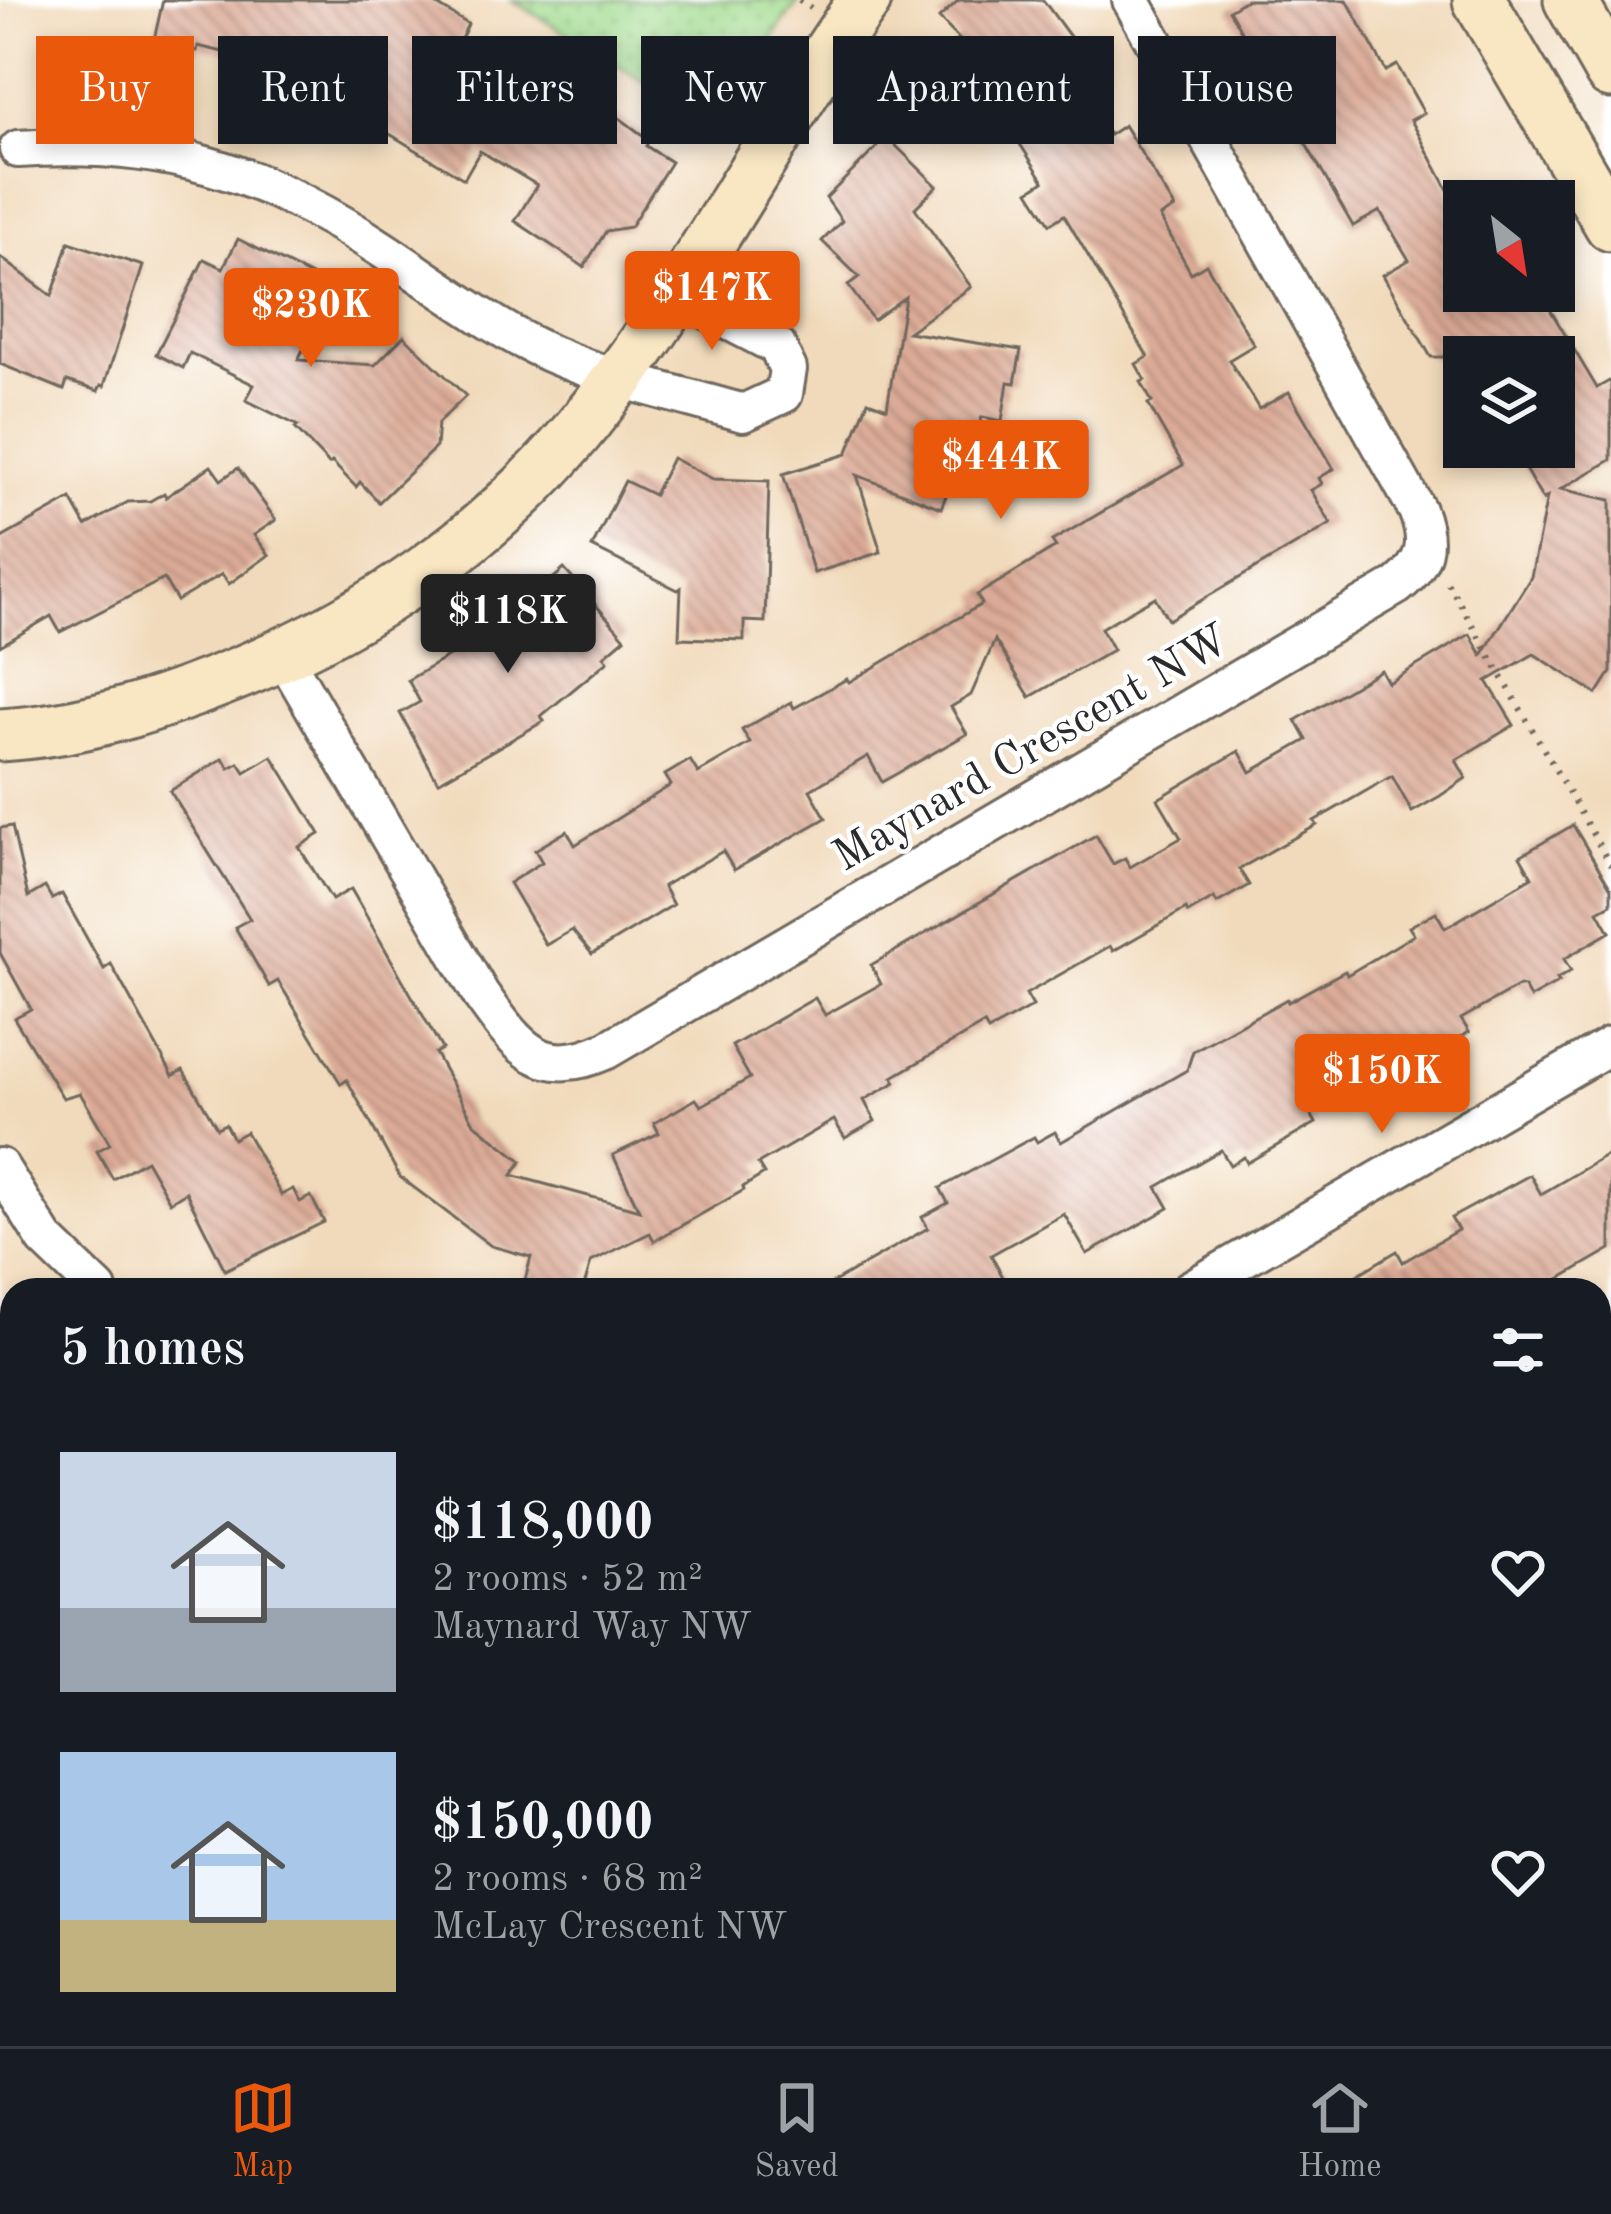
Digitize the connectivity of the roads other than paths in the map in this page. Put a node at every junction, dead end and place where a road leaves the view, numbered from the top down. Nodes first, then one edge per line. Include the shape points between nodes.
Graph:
1 (865, 0) edge
2 (1131, 0) edge
3 (1479, 0) edge
4 (1570, 0) edge
5 (1611, 72) edge
6 (18, 149) dead end
7 (1611, 225) edge
8 (676, 294) junction
9 (620, 376) junction
10 (283, 655) junction
11 (0, 735) edge
12 (1611, 1045) edge
13 (0, 1167) edge
14 (86, 1278) edge
15 (1210, 1278) edge

1 - 8 street
2 - 10 street, Maynard Crescent NW via 1417,510 1426,550 1397,586 607,1050 565,1063 527,1051 481,995
3 - 7 street
4 - 5 street
6 - 9 street via 109,146 241,175 330,217 532,345
8 - 9 street
8 - 9 street via 777,346 788,369 784,394 743,413
9 - 10 street via 488,521 396,593
10 - 11 street via 157,707
12 - 15 street
13 - 14 street via 45,1239

